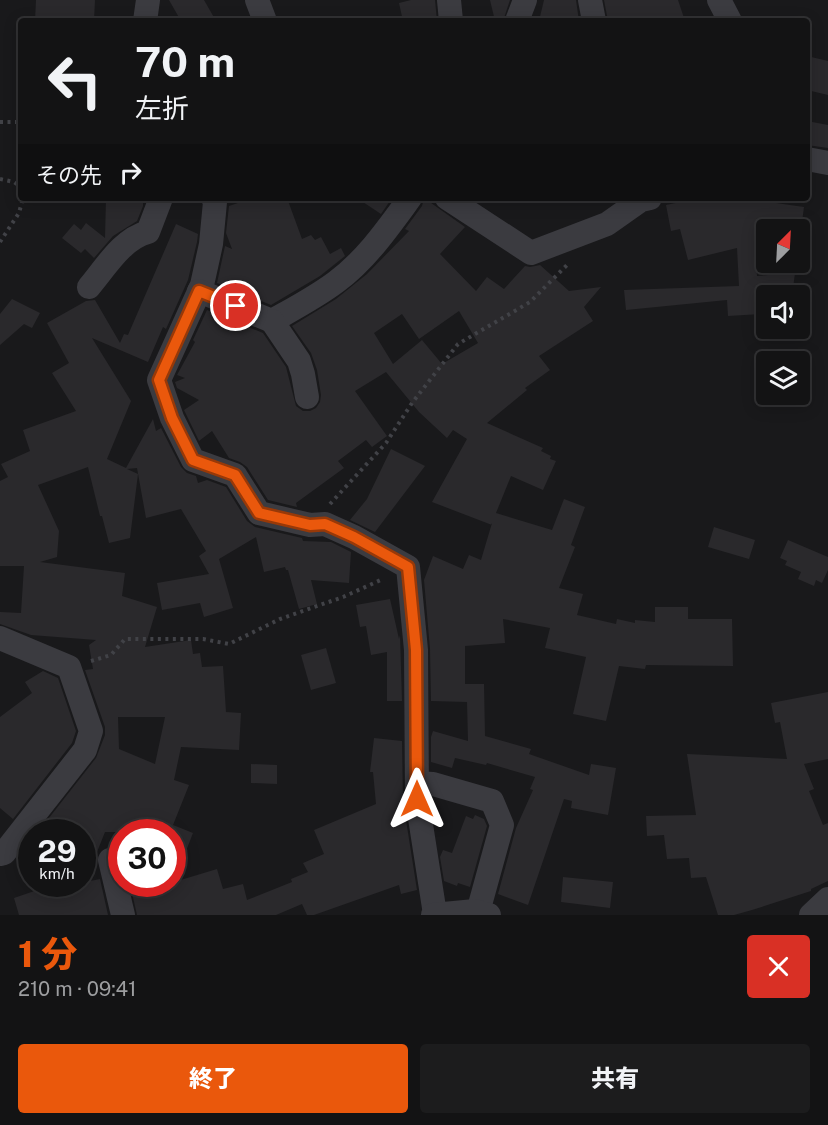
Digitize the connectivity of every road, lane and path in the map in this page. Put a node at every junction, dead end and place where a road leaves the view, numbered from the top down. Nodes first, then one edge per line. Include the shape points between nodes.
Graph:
1 (148, 0) edge
2 (257, 0) edge
3 (449, 0) edge
4 (525, 0) edge
5 (590, 0) edge
6 (719, 0) edge
7 (145, 18) edge
8 (264, 18) edge
9 (451, 18) edge
10 (518, 18) edge
11 (593, 18) edge
12 (728, 18) edge
13 (0, 122) edge
14 (18, 122) edge
15 (810, 160) edge
16 (828, 163) edge
17 (0, 179) edge
18 (18, 185) edge
19 (22, 201) edge
20 (160, 201) edge
21 (220, 201) edge
22 (408, 201) edge
23 (452, 201) edge
24 (636, 201) edge
25 (0, 242) edge
26 (568, 263) dead end
27 (89, 287) dead end
28 (199, 291) junction
29 (272, 321) junction
30 (307, 397) dead end
31 (310, 525) junction
32 (408, 567) junction
33 (0, 638) edge
34 (69, 667) junction
35 (417, 783) junction
36 (0, 854) edge
37 (119, 897) edge
38 (828, 899) edge
39 (484, 913) edge
40 (123, 915) edge
41 (434, 915) edge
42 (811, 915) edge

1 - 7 street
2 - 8 street
3 - 9 street
4 - 10 street
5 - 11 street
6 - 12 street
13 - 14 path
15 - 16 street
17 - 18 path
19 - 25 path
20 - 27 street via 148,232 125,244
21 - 28 street
22 - 29 street via 357,264 336,282
23 - 24 street via 531,253 607,224
26 - 31 path via 530,302 458,344 386,443
28 - 29 street
28 - 31 street via 159,380 172,418 193,460 235,475 259,513
29 - 30 street via 299,361
31 - 32 street via 325,524
32 - 34 path via 229,644 203,639 126,639 111,656
32 - 35 street via 416,650
33 - 34 street
34 - 36 street via 91,731 85,750
35 - 39 street via 492,801 502,825
35 - 41 street
37 - 40 street
38 - 42 street
39 - 41 street

